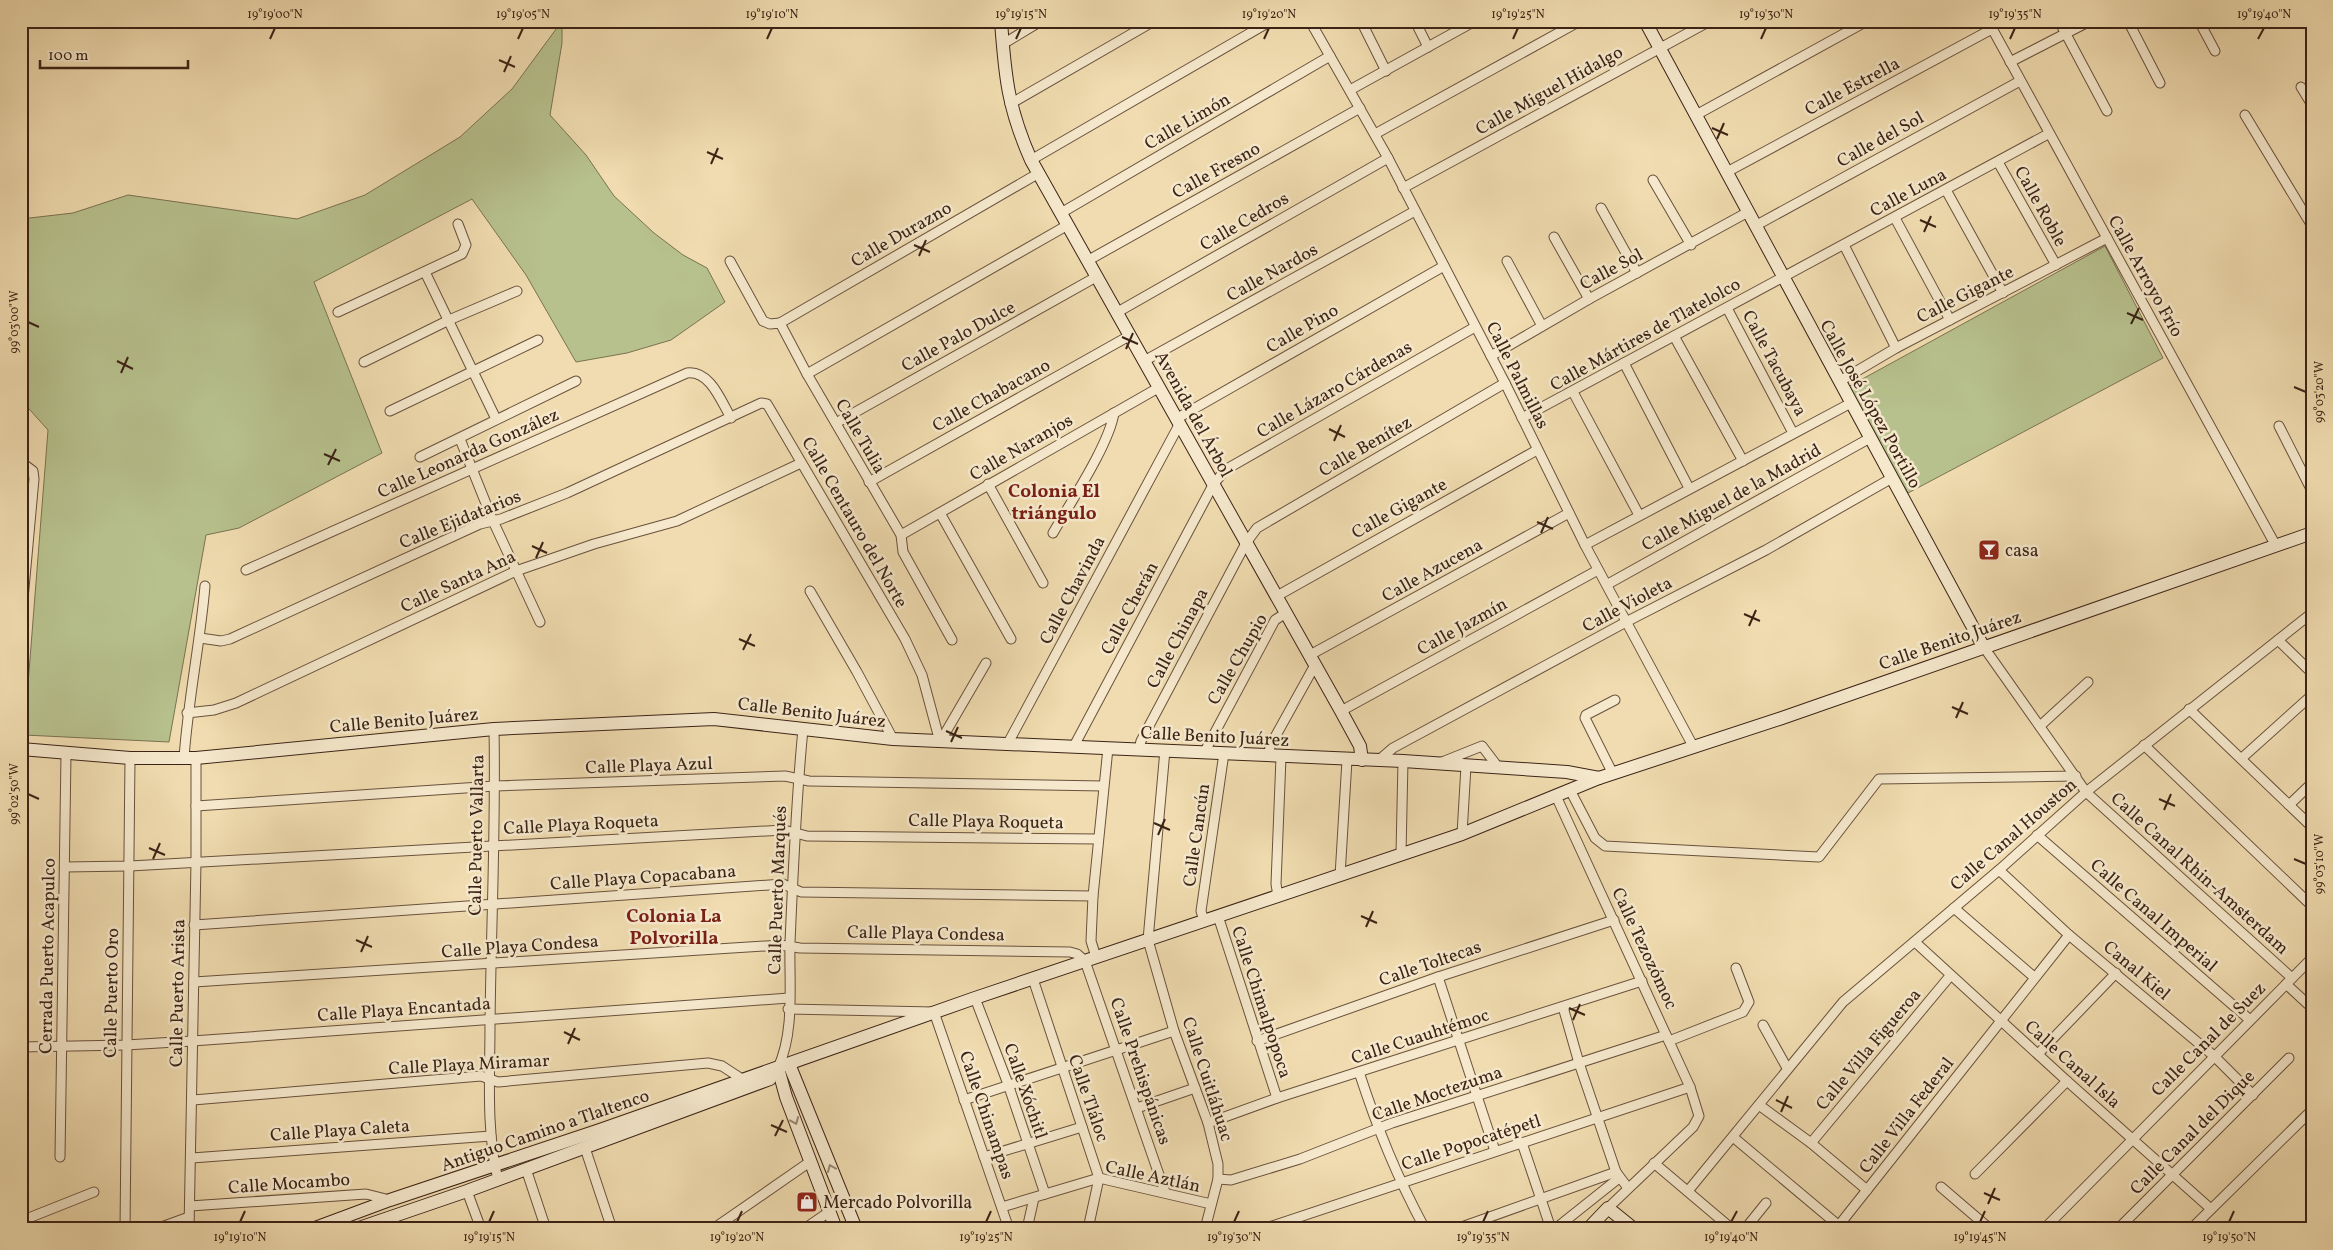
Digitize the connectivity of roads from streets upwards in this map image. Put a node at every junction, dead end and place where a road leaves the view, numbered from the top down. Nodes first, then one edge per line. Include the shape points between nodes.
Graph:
1 (1002, 21) edge
2 (1041, 21) edge
3 (1154, 21) edge
4 (1271, 21) edge
5 (1310, 21) edge
6 (1361, 21) edge
7 (1415, 21) edge
8 (1580, 21) edge
9 (1645, 21) edge
10 (1710, 21) edge
11 (1867, 21) edge
12 (2059, 21) edge
13 (2090, 21) edge
14 (2128, 21) edge
15 (2199, 21) edge
16 (1473, 22) edge
17 (1990, 25) edge
18 (2065, 33) junction
19 (1003, 44) junction
20 (1428, 47) junction
21 (1660, 48) junction
22 (2215, 51) dead end
23 (1330, 56) junction
24 (2010, 62) junction
25 (1386, 71) junction
26 (2020, 81) junction
27 (2160, 83) dead end
28 (2301, 86) dead end
29 (1350, 90) junction
30 (1010, 104) junction
31 (2312, 105) edge
32 (1360, 108) junction
33 (2107, 111) dead end
34 (1696, 115) junction
35 (2245, 116) dead end
36 (1375, 134) junction
37 (2048, 134) junction
38 (1388, 158) junction
39 (1031, 160) junction
40 (1998, 162) junction
41 (1727, 172) junction
42 (1039, 173) junction
43 (1653, 180) dead end
44 (1403, 188) junction
45 (1946, 190) junction
46 (1601, 208) dead end
47 (1415, 211) junction
48 (1748, 212) junction
49 (1061, 213) junction
50 (1895, 218) junction
51 (458, 224) dead end
52 (1066, 226) junction
53 (1755, 226) junction
54 (2312, 226) edge
55 (1554, 237) dead end
56 (2107, 238) junction
57 (1691, 245) junction
58 (1844, 245) junction
59 (730, 261) dead end
60 (1087, 261) junction
61 (1507, 261) dead end
62 (1444, 266) junction
63 (2056, 266) junction
64 (425, 272) junction
65 (1637, 273) junction
66 (1096, 277) junction
67 (1782, 277) junction
68 (516, 291) dead end
69 (2003, 293) junction
70 (1589, 299) junction
71 (1727, 308) junction
72 (338, 312) dead end
73 (1116, 312) junction
74 (449, 320) junction
75 (1950, 320) junction
76 (780, 323) junction
77 (1542, 326) junction
78 (1475, 327) junction
79 (1129, 336) junction
80 (1674, 336) junction
81 (538, 340) dead end
82 (1896, 348) junction
83 (1491, 356) junction
84 (1144, 361) junction
85 (364, 362) dead end
86 (1624, 363) junction
87 (473, 372) junction
88 (806, 374) junction
89 (576, 381) dead end
90 (1840, 381) junction
91 (1505, 383) junction
92 (1158, 388) junction
93 (1573, 392) junction
94 (1851, 403) junction
95 (390, 410) dead end
96 (1114, 413) junction
97 (730, 418) junction
98 (1522, 418) junction
99 (496, 419) junction
100 (1178, 422) junction
101 (836, 423) junction
102 (2278, 426) dead end
103 (1793, 433) junction
104 (1870, 438) junction
105 (460, 439) junction
106 (1537, 450) junction
107 (420, 457) dead end
108 (1743, 461) junction
109 (21, 462) edge
110 (801, 463) junction
111 (472, 469) junction
112 (1892, 478) junction
113 (869, 482) junction
114 (988, 484) junction
115 (1213, 485) junction
116 (1689, 488) junction
117 (2312, 491) edge
118 (21, 504) edge
119 (31, 504) junction
120 (940, 513) junction
121 (1569, 513) junction
122 (1639, 515) junction
123 (493, 521) junction
124 (2312, 533) edge
125 (1053, 534) dead end
126 (901, 535) junction
127 (24, 543) edge
128 (1246, 543) junction
129 (1585, 545) junction
130 (2276, 546) junction
131 (246, 570) dead end
132 (1598, 570) junction
133 (516, 571) junction
134 (22, 581) edge
135 (1043, 583) dead end
136 (1608, 584) junction
137 (205, 586) dead end
138 (810, 591) dead end
139 (1277, 596) junction
140 (1286, 613) junction
141 (2312, 613) edge
142 (21, 621) edge
143 (540, 622) dead end
144 (1626, 622) junction
145 (200, 638) junction
146 (1011, 639) dead end
147 (952, 640) dead end
148 (2278, 640) junction
149 (1983, 646) junction
150 (1313, 660) junction
151 (986, 662) dead end
152 (2312, 673) edge
153 (2088, 682) dead end
154 (2312, 695) edge
155 (1615, 700) dead end
156 (2189, 709) junction
157 (1341, 711) junction
158 (187, 713) junction
159 (2040, 726) junction
160 (494, 729) junction
161 (803, 729) junction
162 (893, 739) junction
163 (940, 742) junction
164 (1007, 745) junction
165 (2144, 745) junction
166 (1074, 746) junction
167 (1693, 746) junction
168 (1108, 748) junction
169 (21, 749) edge
170 (1139, 749) junction
171 (1165, 750) junction
172 (1205, 751) junction
173 (1224, 753) junction
174 (66, 754) junction
175 (1275, 756) junction
176 (130, 758) junction
177 (190, 758) junction
178 (2242, 758) junction
179 (1347, 760) junction
180 (1362, 760) junction
181 (1379, 760) junction
182 (1403, 761) junction
183 (1438, 764) junction
184 (1466, 766) junction
185 (1498, 767) junction
186 (1613, 774) junction
187 (2076, 776) junction
188 (1599, 778) junction
189 (798, 779) junction
190 (2312, 783) edge
191 (495, 786) junction
192 (1103, 786) junction
193 (1570, 790) junction
194 (2086, 792) junction
195 (1556, 796) junction
196 (2289, 805) junction
197 (196, 806) junction
198 (2312, 827) edge
199 (796, 831) junction
200 (1462, 834) junction
201 (2037, 835) junction
202 (1098, 839) junction
203 (494, 844) junction
204 (1401, 854) junction
205 (196, 862) junction
206 (130, 866) junction
207 (65, 867) junction
208 (1999, 870) junction
209 (1340, 876) junction
210 (792, 888) junction
211 (1094, 896) junction
212 (1278, 896) junction
213 (492, 903) junction
214 (2312, 906) edge
215 (1954, 908) junction
216 (1218, 916) junction
217 (1614, 920) junction
218 (1204, 921) junction
219 (194, 925) junction
220 (2069, 935) junction
221 (1148, 940) junction
222 (1914, 942) junction
223 (790, 945) junction
224 (2312, 958) edge
225 (1091, 959) junction
226 (490, 964) junction
227 (1736, 968) dead end
228 (2116, 974) junction
229 (1950, 976) junction
230 (1438, 977) junction
231 (2034, 977) junction
232 (1033, 979) junction
233 (1642, 981) junction
234 (2289, 981) junction
235 (194, 982) junction
236 (788, 998) junction
237 (975, 998) junction
238 (1563, 1007) junction
239 (2312, 1008) edge
240 (788, 1010) junction
241 (934, 1012) junction
242 (490, 1019) junction
243 (2001, 1020) junction
244 (2250, 1020) junction
245 (1763, 1025) dead end
246 (1174, 1031) junction
247 (1668, 1038) junction
248 (1459, 1040) junction
249 (192, 1041) junction
250 (1257, 1041) junction
251 (126, 1045) junction
252 (62, 1046) junction
253 (21, 1047) edge
254 (1117, 1050) junction
255 (2038, 1054) junction
256 (2214, 1056) junction
257 (2290, 1058) dead end
258 (1579, 1063) junction
259 (784, 1066) junction
260 (1062, 1068) junction
261 (1787, 1068) junction
262 (1360, 1072) junction
263 (490, 1078) junction
264 (742, 1080) junction
265 (2067, 1082) junction
266 (1008, 1084) junction
267 (1690, 1087) junction
268 (1195, 1088) junction
269 (2253, 1095) junction
270 (1477, 1097) junction
271 (1276, 1098) junction
272 (192, 1100) junction
273 (964, 1100) junction
274 (687, 1105) junction
275 (1759, 1105) junction
276 (1137, 1108) junction
277 (2312, 1110) edge
278 (1599, 1116) junction
279 (1208, 1123) junction
280 (1082, 1127) junction
281 (1377, 1129) junction
282 (602, 1135) junction
283 (491, 1136) junction
284 (1733, 1137) junction
285 (2132, 1138) junction
286 (1027, 1143) junction
287 (1522, 1143) junction
288 (1811, 1144) junction
289 (585, 1148) junction
290 (1495, 1151) junction
291 (60, 1157) dead end
292 (192, 1158) junction
293 (984, 1158) junction
294 (811, 1161) junction
295 (1654, 1163) junction
296 (495, 1166) junction
297 (526, 1169) junction
298 (1975, 1174) dead end
299 (2173, 1174) junction
300 (1618, 1175) junction
301 (1099, 1178) junction
302 (1218, 1179) junction
303 (498, 1180) junction
304 (1400, 1183) junction
305 (1941, 1187) dead end
306 (1628, 1188) junction
307 (1867, 1190) junction
308 (1688, 1191) junction
309 (94, 1192) dead end
310 (466, 1192) junction
311 (1165, 1192) junction
312 (1045, 1194) junction
313 (1034, 1198) junction
314 (1541, 1198) junction
315 (390, 1200) junction
316 (1766, 1202) dead end
317 (1211, 1204) junction
318 (190, 1206) junction
319 (1002, 1207) junction
320 (1608, 1208) junction
321 (2211, 1209) junction
322 (829, 1212) junction
323 (189, 1217) junction
324 (21, 1221) edge
325 (2312, 1224) edge
326 (1837, 1227) edge
327 (1090, 1228) edge
328 (125, 1229) edge
329 (156, 1229) edge
330 (189, 1229) edge
331 (312, 1229) edge
332 (356, 1229) edge
333 (481, 1229) edge
334 (546, 1229) edge
335 (612, 1229) edge
336 (713, 1229) edge
337 (804, 1229) edge
338 (836, 1229) edge
339 (856, 1229) edge
340 (1009, 1229) edge
341 (1027, 1229) edge
342 (1205, 1229) edge
343 (1263, 1229) edge
344 (1426, 1229) edge
345 (1456, 1229) edge
346 (1553, 1229) edge
347 (1588, 1229) edge
348 (1634, 1229) edge
349 (1732, 1229) edge
350 (1745, 1229) edge
351 (1990, 1229) edge
352 (2044, 1229) edge
353 (2118, 1229) edge
354 (2192, 1229) edge
355 (2307, 1229) edge

1 - 19 street, Avenida del Árbol
2 - 19 street
3 - 30 street
4 - 39 street
5 - 23 street, Calle Palmillas
6 - 25 street
7 - 20 street
8 - 36 street
9 - 21 street, Calle José López Portillo
10 - 21 street, Calle Miguel Hidalgo
11 - 34 street
12 - 18 street
13 - 18 street
14 - 27 street
15 - 22 street
16 - 20 street
17 - 24 street, Calle Arroyo Frío
17 - 41 street, Calle Estrella
18 - 24 street
18 - 33 street
19 - 30 street, Avenida del Árbol
20 - 25 street
21 - 34 street, Calle José López Portillo
21 - 44 street, Calle Miguel Hidalgo
23 - 29 street, Calle Palmillas
23 - 49 street, Calle Limón
24 - 26 street, Calle Arroyo Frío
25 - 29 street
26 - 37 street, Calle Arroyo Frío
26 - 53 street, Calle del Sol
28 - 31 street
29 - 32 street, Calle Palmillas
30 - 39 street, Avenida del Árbol
32 - 36 street, Calle Palmillas
32 - 60 street, Calle Fresno
34 - 41 street, Calle José López Portillo
35 - 54 street
36 - 38 street, Calle Palmillas
37 - 40 street, Calle Luna
37 - 56 street, Calle Arroyo Frío
38 - 44 street, Calle Palmillas
38 - 73 street, Calle Cedros
39 - 42 street, Avenida del Árbol
40 - 45 street, Calle Luna
40 - 63 street, Calle Roble
41 - 48 street, Calle José López Portillo
42 - 49 street, Avenida del Árbol
42 - 76 street, Calle Durazno
43 - 57 street
44 - 47 street, Calle Palmillas
45 - 50 street, Calle Luna
45 - 69 street
46 - 65 street
47 - 62 street, Calle Palmillas
47 - 84 street, Calle Nardos
48 - 53 street, Calle José López Portillo
48 - 57 street, Calle Sol
49 - 52 street, Avenida del Árbol
50 - 58 street, Calle Luna
50 - 75 street
51 - 64 street via 466,250
52 - 60 street, Avenida del Árbol
52 - 88 street
53 - 67 street, Calle José López Portillo
55 - 70 street
56 - 63 street, Calle Gigante
56 - 130 street, Calle Arroyo Frío
57 - 65 street, Calle Sol
58 - 67 street, Calle Luna
58 - 82 street
59 - 76 street via 763,321
60 - 66 street, Avenida del Árbol
61 - 77 street
62 - 78 street, Calle Palmillas
62 - 100 street, Calle Pino
63 - 69 street, Calle Gigante
64 - 72 street
64 - 74 street
65 - 70 street, Calle Sol
66 - 73 street, Avenida del Árbol
66 - 101 street, Calle Palo Dulce
67 - 71 street, Calle Mártires de Tlatelolco
67 - 90 street, Calle José López Portillo
68 - 74 street
69 - 75 street, Calle Gigante
70 - 77 street, Calle Sol
71 - 80 street, Calle Mártires de Tlatelolco
71 - 103 street, Calle Tacubaya
73 - 79 street, Avenida del Árbol
74 - 85 street
74 - 87 street
75 - 82 street, Calle Gigante
76 - 88 street, Calle Tulia
77 - 83 street, Calle Sol
78 - 83 street, Calle Palmillas
78 - 115 street, Calle Lázaro Cárdenas via 1225,470
79 - 84 street, Avenida del Árbol
79 - 113 street, Calle Chabacano
80 - 86 street, Calle Mártires de Tlatelolco
80 - 108 street
81 - 87 street
82 - 90 street, Calle Gigante
83 - 91 street, Calle Palmillas
84 - 92 street, Avenida del Árbol
86 - 93 street, Calle Mártires de Tlatelolco
86 - 116 street
87 - 95 street
87 - 99 street
88 - 101 street, Calle Tulia
89 - 99 street
90 - 94 street, Calle José López Portillo
91 - 98 street, Calle Palmillas
91 - 128 street, Calle Benítez via 1257,528
92 - 96 street, Calle Naranjos
92 - 100 street, Avenida del Árbol
93 - 98 street, Calle Mártires de Tlatelolco
93 - 122 street
94 - 103 street
94 - 104 street, Calle José López Portillo
96 - 114 street, Calle Naranjos
96 - 125 street via 1106,439
97 - 110 street, Calle Centauro del Norte via 761,403 767,404
97 - 111 street, Calle Leonarda González via 710,383 696,372
97 - 123 street, Calle Ejidatarios via 567,492
98 - 106 street, Calle Palmillas
99 - 105 street
100 - 115 street, Avenida del Árbol
100 - 164 street, Calle Chavinda
101 - 113 street, Calle Tulia
102 - 117 street
103 - 108 street
104 - 112 street, Calle José López Portillo
104 - 136 street, Calle Miguel de la Madrid
105 - 107 street
105 - 111 street
106 - 121 street, Calle Palmillas
106 - 139 street, Calle Gigante
108 - 116 street
109 - 119 street via 33,471
110 - 133 street, Calle Santa Ana via 678,521 594,544
110 - 163 street, Calle Centauro del Norte via 905,639 922,674
111 - 123 street
111 - 131 street, Calle Leonarda González
112 - 144 street, Calle Violeta via 1766,550
112 - 149 street, Calle José López Portillo
113 - 126 street, Calle Tulia
114 - 120 street, Calle Naranjos
114 - 135 street
115 - 128 street, Avenida del Árbol
115 - 166 street, Calle Cherán
116 - 122 street
118 - 119 street
119 - 127 street
120 - 126 street, Calle Naranjos
120 - 146 street
121 - 129 street, Calle Palmillas
121 - 150 street, Calle Azucena
122 - 129 street
123 - 133 street
123 - 145 street, Calle Ejidatarios via 480,524 230,639
124 - 130 street, Calle Benito Juárez
126 - 147 street, Calle Tulia via 903,552
127 - 134 street
128 - 139 street, Avenida del Árbol
128 - 170 street, Calle Chinapa
129 - 132 street, Calle Palmillas
130 - 149 street, Calle Benito Juárez
132 - 136 street, Calle Palmillas
132 - 157 street, Calle Jazmín
133 - 143 street
133 - 158 street, Calle Santa Ana via 236,703
134 - 142 street
136 - 144 street, Calle Palmillas
137 - 145 street
138 - 162 street
139 - 140 street, Avenida del Árbol
140 - 150 street, Avenida del Árbol
140 - 172 street, Calle Chupio via 1275,620
141 - 148 street, Calle Canal Houston
144 - 167 street, Calle Palmillas
144 - 181 street, Calle Violeta via 1393,748
145 - 158 street
148 - 152 street
148 - 156 street, Calle Canal Houston
149 - 159 street, Calle José López Portillo
149 - 167 street, Calle Benito Juárez via 1782,718
150 - 157 street, Avenida del Árbol
150 - 175 street via 1270,746
151 - 163 street
153 - 159 street
154 - 178 street
155 - 186 street via 1586,714 1585,718
156 - 165 street, Calle Canal Houston
156 - 178 street
157 - 180 street, Avenida del Árbol via 1360,746
158 - 177 street
159 - 187 street, Calle José López Portillo
160 - 161 street, Calle Benito Juárez via 714,719
160 - 177 street, Calle Benito Juárez
160 - 191 street, Calle Puerto Vallarta
161 - 162 street, Calle Benito Juárez
161 - 189 street, Calle Puerto Marqués
162 - 163 street, Calle Benito Juárez
163 - 164 street, Calle Benito Juárez
164 - 166 street, Calle Benito Juárez
165 - 194 street, Calle Canal Houston
165 - 214 street
166 - 168 street, Calle Benito Juárez
167 - 186 street, Calle Benito Juárez
168 - 170 street, Calle Benito Juárez
168 - 192 street, Calle Prehispánicas
169 - 174 street, Calle Benito Juárez
170 - 171 street, Calle Benito Juárez
171 - 172 street, Calle Benito Juárez
171 - 221 street
172 - 173 street, Calle Benito Juárez
173 - 175 street, Calle Benito Juárez
173 - 218 street, Calle Cancún via 1201,911
174 - 176 street, Calle Benito Juárez
174 - 207 street, Cerrada Puerto Acapulco
175 - 179 street, Calle Benito Juárez
175 - 212 street
176 - 177 street, Calle Benito Juárez
176 - 206 street, Calle Puerto Oro
177 - 197 street, Calle Puerto Arista
178 - 196 street
179 - 180 street, Calle Benito Juárez
179 - 209 street
180 - 181 street, Calle Benito Juárez
181 - 182 street, Calle Benito Juárez
182 - 183 street, Calle Benito Juárez
182 - 204 street
183 - 184 street, Calle Benito Juárez
183 - 185 street via 1482,746
184 - 185 street, Calle Benito Juárez
184 - 200 street
185 - 188 street, Calle Benito Juárez via 1567,772
186 - 188 street, Calle Benito Juárez
187 - 193 street via 1879,779 1819,856 1605,846 1595,838
187 - 194 street, Calle José López Portillo
188 - 193 street, Calle Benito Juárez
189 - 191 street, Calle Playa Azul via 785,776
189 - 192 street, Calle Playa Azul
189 - 199 street, Calle Puerto Marqués
190 - 196 street
191 - 197 street, Calle Playa Azul
191 - 203 street, Calle Puerto Vallarta
192 - 202 street, Calle Prehispánicas
193 - 195 street, Calle Benito Juárez
194 - 201 street, Calle Canal Houston
194 - 234 street, Calle Canal Rhin-Amsterdam
195 - 200 street, Calle Benito Juárez
195 - 217 street, Calle Tezozómoc
196 - 198 street
197 - 205 street, Calle Puerto Arista
199 - 202 street, Calle Playa Roqueta via 807,836
199 - 203 street, Calle Playa Roqueta
199 - 210 street, Calle Puerto Marqués
200 - 204 street, Calle Benito Juárez
201 - 208 street, Calle Canal Houston
201 - 244 street, Calle Canal Imperial
202 - 211 street, Calle Prehispánicas
203 - 205 street, Calle Playa Roqueta
203 - 213 street, Calle Puerto Vallarta
204 - 209 street, Calle Benito Juárez
205 - 206 street, Calle Playa Roqueta
205 - 219 street, Calle Puerto Arista
206 - 207 street, Calle Playa Roqueta
206 - 251 street, Calle Puerto Oro
207 - 252 street, Cerrada Puerto Acapulco
208 - 215 street, Calle Canal Houston
208 - 220 street, Canal Kiel
209 - 212 street, Calle Benito Juárez
210 - 211 street, Calle Playa Copacabana via 802,892
210 - 213 street, Calle Playa Copacabana via 783,884
210 - 223 street, Calle Puerto Marqués
211 - 225 street, Calle Prehispánicas
212 - 216 street, Calle Benito Juárez
213 - 219 street, Calle Playa Copacabana
213 - 226 street, Calle Puerto Vallarta
215 - 222 street, Calle Canal Houston
215 - 231 street
216 - 218 street, Calle Benito Juárez
216 - 250 street, Calle Chimalpopoca
217 - 230 street, Calle Toltecas
217 - 233 street, Calle Tezozómoc
218 - 221 street, Calle Benito Juárez
219 - 235 street, Calle Puerto Arista
220 - 228 street, Canal Kiel
220 - 231 street, Calle Villa Federal
221 - 225 street, Calle Benito Juárez
221 - 246 street, Calle Cuitláhuac
222 - 229 street, Calle Canal Isla
222 - 261 street, Calle Canal Houston via 1843,1002
223 - 225 street, Calle Playa Condesa via 800,948 1058,950
223 - 226 street, Calle Playa Condesa
223 - 236 street, Calle Puerto Marqués
224 - 234 street, Calle Canal de Suez
225 - 232 street, Calle Benito Juárez
225 - 254 street, Calle Prehispánicas
226 - 235 street, Calle Playa Condesa
226 - 242 street, Calle Puerto Vallarta
227 - 247 street, Calle Moctezuma via 1749,1002 1747,1008
228 - 255 street
228 - 256 street, Canal Kiel
229 - 243 street, Calle Canal Isla
229 - 288 street, Calle Villa Figueroa
230 - 248 street
230 - 250 street, Calle Toltecas
231 - 243 street, Calle Villa Federal
232 - 237 street, Calle Benito Juárez
232 - 260 street, Calle Tláloc
233 - 238 street, Calle Cuauhtémoc
233 - 247 street, Calle Tezozómoc
234 - 239 street, Calle Canal Rhin-Amsterdam
234 - 244 street, Calle Canal de Suez
235 - 249 street, Calle Puerto Arista
236 - 240 street, Calle Puerto Marqués
236 - 242 street, Calle Playa Encantada
237 - 241 street, Calle Benito Juárez
237 - 266 street, Calle Xóchitl
238 - 248 street, Calle Cuauhtémoc
238 - 258 street
240 - 241 street
240 - 259 street, Calle Puerto Marqués
241 - 259 street, Calle Benito Juárez
241 - 273 street, Calle Chinampas
242 - 249 street, Calle Playa Encantada
242 - 263 street, Calle Puerto Vallarta
243 - 255 street, Calle Canal Isla
243 - 307 street, Calle Villa Federal
244 - 256 street, Calle Canal de Suez
245 - 261 street
246 - 254 street
246 - 268 street, Calle Cuitláhuac
247 - 258 street, Calle Moctezuma
247 - 267 street, Calle Tezozómoc
248 - 262 street, Calle Cuauhtémoc
248 - 270 street
249 - 251 street, Calle Playa Encantada
249 - 272 street, Calle Puerto Arista
250 - 271 street, Calle Chimalpopoca
251 - 252 street, Calle Playa Encantada
251 - 328 street, Calle Puerto Oro
252 - 253 street, Calle Playa Encantada
252 - 291 street, Cerrada Puerto Acapulco
254 - 260 street
254 - 276 street, Calle Prehispánicas
255 - 265 street, Calle Canal Isla
256 - 269 street, Canal Kiel
256 - 285 street, Calle Canal de Suez
257 - 269 street, Calle Canal del Dique
258 - 270 street, Calle Moctezuma
258 - 278 street
259 - 264 street, Antiguo Camino a Tlaltenco
259 - 274 street
259 -> 294 street
339 -> 259 street
260 - 266 street
260 - 280 street, Calle Tláloc
261 - 275 street, Calle Canal Houston
262 - 271 street, Calle Cuauhtémoc
262 - 281 street
263 - 264 street, Calle Playa Miramar via 498,1082 708,1063 722,1066
263 - 272 street, Calle Playa Miramar via 481,1076
263 - 283 street, Calle Puerto Vallarta
264 - 274 street, Antiguo Camino a Tlaltenco
265 - 285 street, Calle Canal Isla
265 - 298 street
266 - 273 street
266 - 286 street, Calle Xóchitl
267 - 278 street, Calle Popocatépetl
267 - 295 street, Calle Tezozómoc via 1699,1116 1693,1126
268 - 276 street
268 - 279 street, Calle Cuitláhuac
269 - 299 street, Calle Canal del Dique
270 - 281 street, Calle Moctezuma
270 - 290 street
271 - 279 street, Calle Cuauhtémoc
272 - 292 street, Calle Puerto Arista
273 - 293 street, Calle Chinampas
274 - 282 street, Antiguo Camino a Tlaltenco
275 - 284 street, Calle Canal Houston
275 - 288 street
276 - 311 street, Calle Prehispánicas
277 - 321 street
278 - 287 street, Calle Popocatépetl
278 - 300 street
279 - 302 street, Calle Cuitláhuac via 1218,1164
280 - 286 street
280 - 301 street, Calle Tláloc
281 - 302 street, Calle Moctezuma via 1300,1159 1231,1180
281 - 304 street
282 - 289 street
282 - 296 street, Antiguo Camino a Tlaltenco
283 - 292 street, Calle Playa Caleta
283 - 296 street, Calle Puerto Vallarta
284 - 308 street, Calle Canal Houston
284 - 326 street
285 - 299 street, Calle Canal Isla
285 - 352 street, Calle Canal de Suez
286 - 293 street
286 - 312 street, Calle Xóchitl
287 - 290 street, Calle Popocatépetl
287 - 314 street
288 - 307 street
289 - 297 street
289 - 335 street
290 - 304 street, Calle Popocatépetl
292 - 318 street, Calle Puerto Arista
293 - 319 street, Calle Chinampas
294 - 322 street
294 - 336 street
295 - 306 street
295 - 308 street
296 - 303 street, Calle Puerto Vallarta
296 - 315 street, Antiguo Camino a Tlaltenco
297 - 303 street
297 - 334 street
299 - 321 street, Calle Canal Isla
299 - 353 street, Calle Canal del Dique
300 - 306 street
300 - 314 street
300 - 346 street
301 - 311 street, Calle Aztlán
301 - 312 street, Calle Aztlán
301 - 327 street
302 - 317 street, Calle Cuitláhuac
303 - 310 street
304 - 343 street, Calle Popocatépetl
304 - 344 street
305 - 351 street
306 - 320 street
307 - 326 street, Calle Villa Federal
308 - 349 street
309 - 324 street
310 - 332 street
310 - 333 street
311 - 317 street, Calle Aztlán
312 - 313 street, Calle Aztlán
313 - 319 street, Calle Aztlán
313 - 341 street
314 - 345 street
314 - 346 street
315 - 318 street, Calle Mocambo via 366,1194
315 - 331 street, Antiguo Camino a Tlaltenco
316 - 350 street
317 - 342 street, Calle Cuitláhuac
318 - 323 street, Calle Puerto Arista
319 - 340 street, Calle Chinampas
320 - 347 street
320 - 348 street
321 - 354 street
322 - 337 street
322 - 338 street
323 - 329 street
323 - 330 street, Calle Puerto Arista
325 - 355 street

